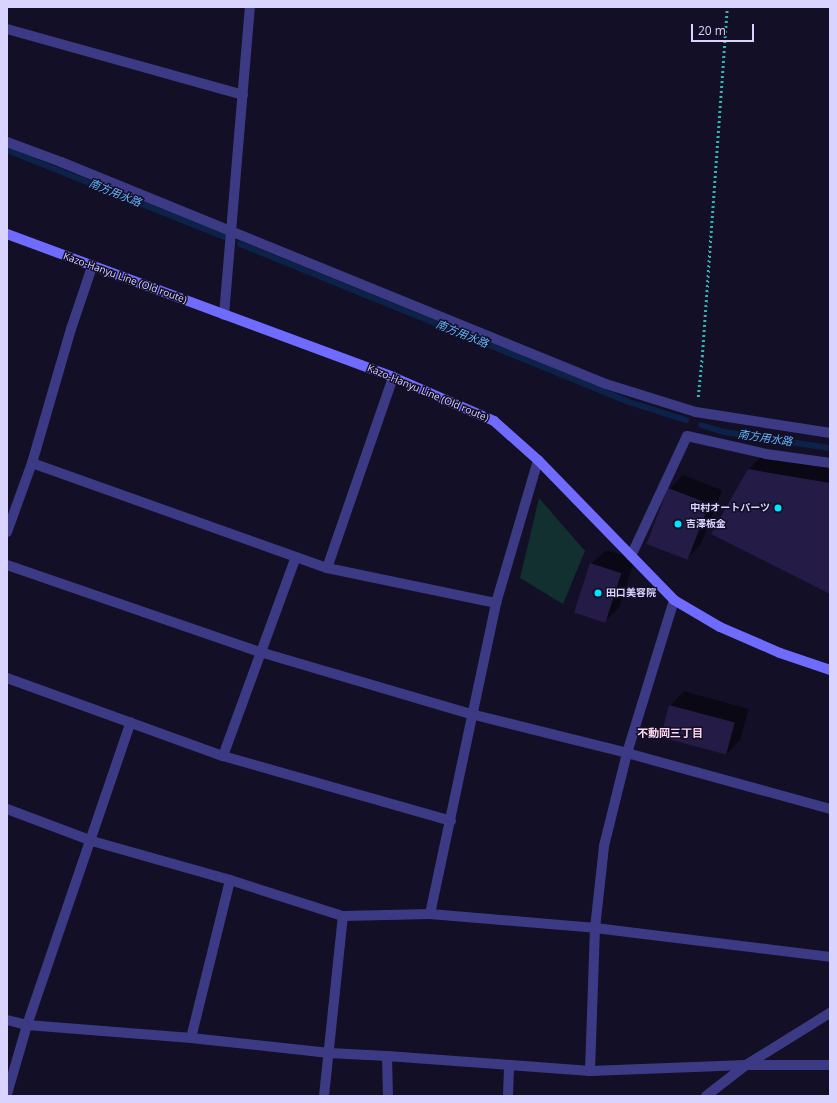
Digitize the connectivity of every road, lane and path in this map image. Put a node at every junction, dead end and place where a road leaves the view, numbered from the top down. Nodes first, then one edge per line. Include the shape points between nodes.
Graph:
1 (250, 7) edge
2 (727, 7) edge
3 (7, 30) edge
4 (243, 95) junction
5 (7, 142) edge
6 (7, 234) edge
7 (230, 238) junction
8 (92, 267) junction
9 (224, 315) junction
10 (393, 377) junction
11 (696, 412) junction
12 (830, 433) edge
13 (538, 460) junction
14 (32, 463) junction
15 (830, 463) edge
16 (7, 532) edge
17 (631, 556) junction
18 (296, 557) junction
19 (7, 565) edge
20 (327, 568) junction
21 (674, 600) junction
22 (496, 603) junction
23 (260, 652) junction
24 (830, 670) edge
25 (7, 678) edge
26 (471, 714) junction
27 (131, 722) junction
28 (627, 753) junction
29 (223, 756) junction
30 (7, 809) edge
31 (830, 809) edge
32 (451, 822) junction
33 (92, 841) junction
34 (230, 880) junction
35 (430, 914) junction
36 (343, 916) junction
37 (595, 928) junction
38 (830, 957) edge
39 (830, 1013) edge
40 (7, 1020) edge
41 (27, 1024) junction
42 (191, 1038) junction
43 (329, 1053) junction
44 (387, 1056) junction
45 (509, 1065) junction
46 (746, 1065) junction
47 (830, 1065) edge
48 (590, 1071) junction
49 (7, 1094) edge
50 (324, 1096) edge
51 (388, 1096) edge
52 (508, 1096) edge
53 (706, 1096) edge

1 - 4 street
2 - 11 path
3 - 4 street
4 - 7 street
5 - 7 street via 62,162
6 - 8 street, Kazo-Hanyu Line (Old route)
7 - 9 street
7 - 11 street via 606,384
8 - 9 street, Kazo-Hanyu Line (Old route)
8 - 14 street
9 - 10 street, Kazo-Hanyu Line (Old route)
10 - 13 street, Kazo-Hanyu Line (Old route) via 494,421
10 - 20 street
11 - 12 street
13 - 17 street, Kazo-Hanyu Line (Old route)
13 - 22 street
14 - 16 street
14 - 18 street
15 - 17 street via 766,454 687,436
17 - 21 street, Kazo-Hanyu Line (Old route)
18 - 20 street
18 - 23 street
19 - 23 street
20 - 22 street
21 - 24 street, Kazo-Hanyu Line (Old route) via 720,626 780,653
21 - 28 street
22 - 26 street
23 - 26 street
23 - 29 street
25 - 27 street
26 - 28 street
26 - 32 street
27 - 29 street
27 - 33 street
28 - 31 street
28 - 37 street via 604,846
29 - 32 street
30 - 33 street
32 - 35 street
33 - 34 street
33 - 41 street
34 - 36 street
34 - 42 street
35 - 36 street
35 - 37 street
36 - 43 street
37 - 38 street
37 - 48 street
39 - 46 street
40 - 41 street
41 - 42 street
41 - 49 street
42 - 43 street
43 - 44 street
43 - 50 street
44 - 45 street
44 - 51 street
45 - 48 street
45 - 52 street
46 - 47 street
46 - 48 street
46 - 53 street

